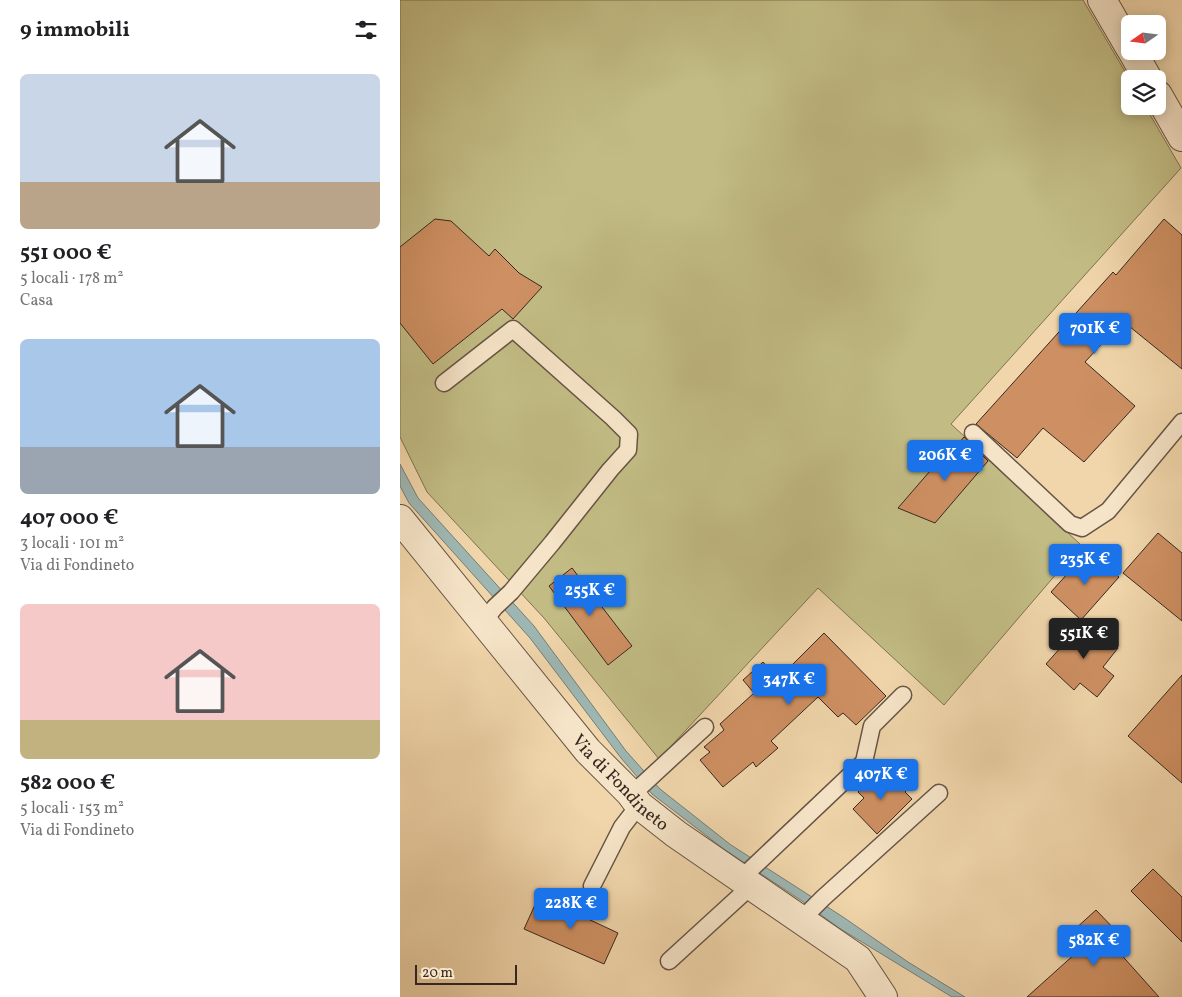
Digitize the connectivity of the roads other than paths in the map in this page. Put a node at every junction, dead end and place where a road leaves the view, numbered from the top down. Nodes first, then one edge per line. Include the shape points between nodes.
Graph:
1 (1102, 0) edge
2 (1121, 33) edge
3 (1166, 109) edge
4 (1182, 137) edge
5 (444, 383) dead end
6 (1182, 422) edge
7 (972, 433) dead end
8 (400, 519) edge
9 (490, 614) junction
10 (903, 695) dead end
11 (705, 727) dead end
12 (939, 793) dead end
13 (636, 795) junction
14 (747, 879) junction
15 (592, 886) dead end
16 (804, 916) junction
17 (668, 961) dead end
18 (884, 997) edge

1 - 2 street
3 - 4 street
5 - 9 lane via 513,329 628,434 628,450
6 - 7 lane via 1108,511 1082,528 1070,524
8 - 9 street, Via di Fondineto
9 - 13 street, Via di Fondineto via 588,751
10 - 14 lane via 872,726 864,762 765,856
11 - 13 lane
12 - 16 lane
13 - 14 street, Via di Fondineto via 676,834
13 - 15 lane
14 - 16 street, Via di Fondineto
14 - 17 lane
16 - 18 street, Via di Fondineto via 858,959

